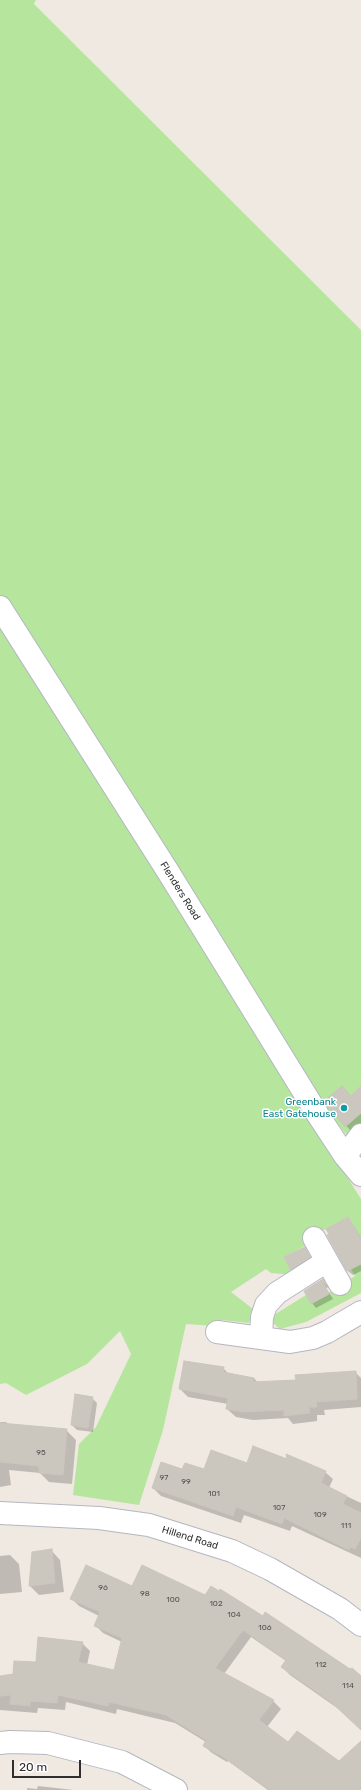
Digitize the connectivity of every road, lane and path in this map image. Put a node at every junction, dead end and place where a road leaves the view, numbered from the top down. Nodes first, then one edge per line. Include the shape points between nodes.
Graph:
1 (0, 607) edge
2 (361, 1135) edge
3 (345, 1156) junction
4 (361, 1175) edge
5 (314, 1238) dead end
6 (327, 1261) junction
7 (340, 1284) dead end
8 (361, 1312) edge
9 (217, 1332) dead end
10 (261, 1338) junction
11 (0, 1513) edge
12 (361, 1625) edge
13 (0, 1743) edge
14 (176, 1790) edge

1 - 3 street, Flenders Road
2 - 3 street
3 - 4 street, Flenders Road
5 - 6 street
6 - 7 street
6 - 10 street via 277,1293 266,1305 262,1317
8 - 10 street via 312,1338 290,1342
9 - 10 street
11 - 12 street, Hillend Road via 99,1518 149,1525 232,1551 270,1569 340,1609
13 - 14 street via 48,1743 122,1762

